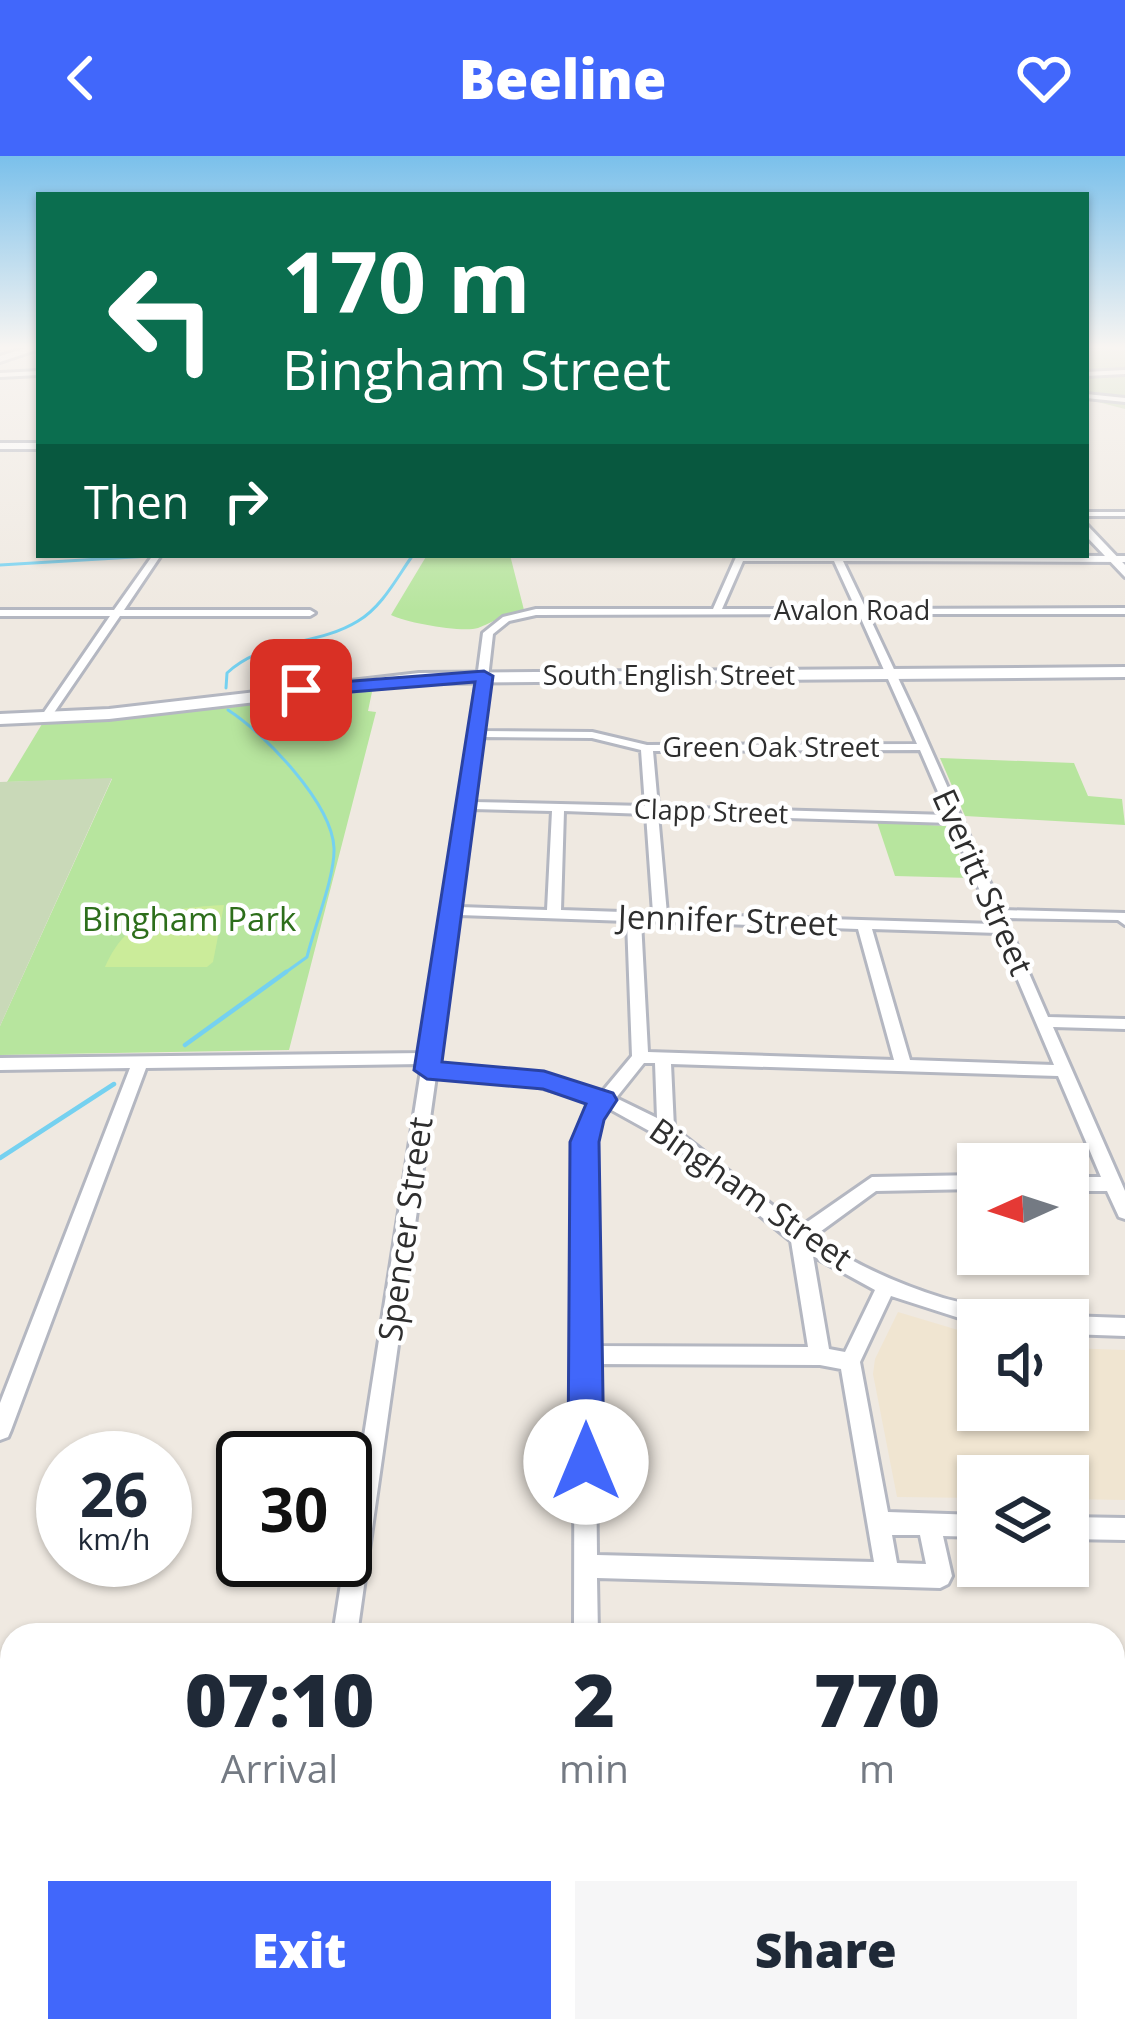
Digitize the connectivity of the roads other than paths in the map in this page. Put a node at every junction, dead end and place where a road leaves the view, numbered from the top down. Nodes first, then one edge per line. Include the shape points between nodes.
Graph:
1 (0, 446) edge
2 (36, 446) edge
3 (1089, 514) edge
4 (1125, 514) edge
5 (1089, 531) edge
6 (155, 558) edge
7 (740, 558) edge
8 (837, 558) edge
9 (1118, 558) edge
10 (1125, 573) edge
11 (1125, 610) edge
12 (579, 611) joint
13 (862, 611) junction
14 (716, 612) junction
15 (117, 613) junction
16 (310, 613) dead end
17 (0, 614) edge
18 (1125, 672) edge
19 (893, 675) junction
20 (484, 676) junction
21 (45, 718) junction
22 (0, 719) edge
23 (476, 734) junction
24 (924, 747) junction
25 (647, 748) junction
26 (467, 805) junction
27 (558, 807) junction
28 (652, 810) junction
29 (955, 818) junction
30 (452, 910) junction
31 (554, 914) junction
32 (634, 917) junction
33 (660, 917) junction
34 (1125, 921) edge
35 (1001, 922) junction
36 (864, 925) junction
37 (1045, 1022) junction
38 (1125, 1024) edge
39 (640, 1057) junction
40 (663, 1060) junction
41 (140, 1063) junction
42 (0, 1064) edge
43 (428, 1064) junction
44 (904, 1066) junction
45 (1065, 1071) junction
46 (604, 1100) junction
47 (666, 1130) junction
48 (957, 1182) edge
49 (1089, 1189) edge
50 (1120, 1197) edge
51 (800, 1238) junction
52 (887, 1286) junction
53 (957, 1307) edge
54 (1089, 1326) edge
55 (1125, 1327) edge
56 (585, 1355) junction
57 (820, 1356) junction
58 (850, 1362) junction
59 (0, 1430) edge
60 (879, 1523) junction
61 (929, 1525) junction
62 (957, 1526) edge
63 (1089, 1528) edge
64 (1125, 1529) edge
65 (586, 1566) junction
66 (888, 1575) junction
67 (347, 1623) edge
68 (586, 1623) edge

1 - 2 street
3 - 4 street
5 - 9 street
6 - 15 street
7 - 14 street
8 - 13 street, Everitt Street
9 - 10 street
11 - 13 street, Avalon Road
12 - 14 street, Avalon Road
12 - 20 street, Spencer Street via 506,619 488,633
13 - 14 street, Avalon Road
13 - 19 street, Everitt Street
15 - 16 street
15 - 17 street
15 - 21 street
18 - 19 street, South English Street
19 - 20 street, South English Street
19 - 24 street, Everitt Street
20 - 21 street, South English Street
20 - 23 street, Spencer Street
21 - 22 street, South English Street
23 - 25 street, Green Oak Street via 592,735
23 - 26 street, Spencer Street
24 - 25 street, Green Oak Street
24 - 29 street, Everitt Street
25 - 28 street
26 - 27 street, Clapp Street
26 - 30 street, Spencer Street
27 - 28 street, Clapp Street
27 - 31 street
28 - 29 street, Clapp Street
28 - 33 street
29 - 35 street, Everitt Street
30 - 31 street, Jennifer Street
30 - 43 street, Spencer Street
31 - 32 street, Jennifer Street
32 - 33 street, Jennifer Street
32 - 39 street
33 - 36 street, Jennifer Street
34 - 35 street, Jennifer Street
35 - 36 street, Jennifer Street
35 - 37 street, Everitt Street
36 - 44 street
37 - 38 street
37 - 45 street, Everitt Street
39 - 40 street
39 - 46 street
40 - 44 street
40 - 47 street
41 - 42 street, Bingham Street
41 - 43 street, Bingham Street
41 - 59 street
43 - 46 street, Bingham Street via 527,1077
43 - 67 street, Spencer Street
44 - 45 street
45 - 50 street, Everitt Street
46 - 47 street, Bingham Street
46 - 56 street via 584,1142
47 - 51 street, Bingham Street
48 - 51 street via 872,1184
49 - 50 street
51 - 52 street, Bingham Street
51 - 57 street
52 - 53 street, Bingham Street
52 - 58 street
54 - 55 street
56 - 57 street
56 - 65 street
57 - 58 street
58 - 60 street
60 - 61 street
60 - 66 street
61 - 62 street
61 - 66 street via 940,1576
63 - 64 street
65 - 66 street
65 - 68 street

